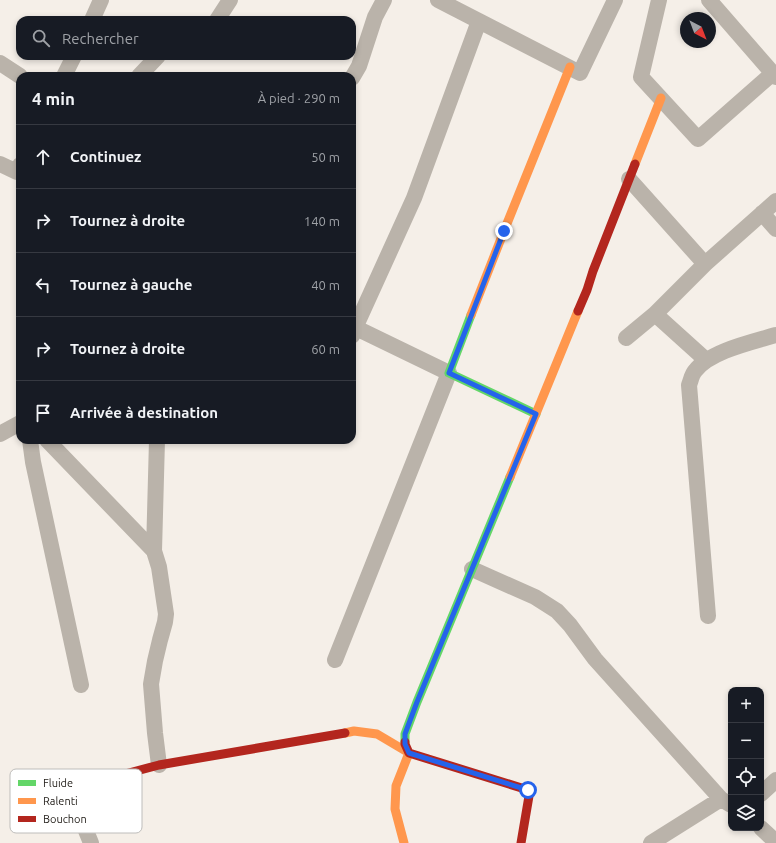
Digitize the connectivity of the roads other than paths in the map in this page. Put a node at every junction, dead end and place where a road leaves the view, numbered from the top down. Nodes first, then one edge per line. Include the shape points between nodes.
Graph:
1 (102, 0) edge
2 (230, 0) edge
3 (384, 0) edge
4 (438, 0) edge
5 (615, 0) edge
6 (659, 0) edge
7 (708, 0) edge
8 (94, 16) edge
9 (219, 16) edge
10 (478, 21) junction
11 (72, 60) edge
12 (154, 60) edge
13 (0, 63) edge
14 (570, 67) junction
15 (66, 72) edge
16 (143, 72) edge
17 (356, 72) edge
18 (16, 73) edge
19 (774, 75) edge
20 (661, 98) junction
21 (0, 164) edge
22 (16, 168) edge
23 (16, 169) edge
24 (0, 172) edge
25 (629, 179) junction
26 (776, 200) edge
27 (762, 213) junction
28 (776, 229) edge
29 (705, 264) junction
30 (655, 314) junction
31 (356, 324) edge
32 (356, 331) edge
33 (776, 335) edge
34 (626, 338) dead end
35 (706, 360) junction
36 (449, 373) junction
37 (536, 414) junction
38 (16, 425) edge
39 (0, 434) edge
40 (31, 444) edge
41 (51, 444) edge
42 (157, 444) edge
43 (154, 550) junction
44 (472, 569) junction
45 (708, 616) dead end
46 (334, 660) dead end
47 (81, 685) dead end
48 (409, 753) junction
49 (159, 765) junction
50 (142, 770) edge
51 (776, 780) edge
52 (764, 791) edge
53 (726, 802) edge
54 (764, 831) edge
55 (87, 833) edge
56 (776, 842) edge
57 (91, 843) edge
58 (404, 843) edge
59 (521, 843) edge
60 (650, 843) edge

1 - 8 street
2 - 9 street
3 - 17 street via 375,17
4 - 10 street
5 - 14 street via 580,72
6 - 20 street via 641,77
7 - 19 street
10 - 14 street
10 - 31 street via 414,198
11 - 15 street
12 - 16 street
13 - 18 street
14 - 36 street
19 - 20 street via 698,139
20 - 25 street
21 - 22 street
23 - 24 street
25 - 29 street
25 - 37 street
26 - 27 street
27 - 28 street
27 - 29 street
29 - 30 street
30 - 34 street
30 - 35 street
32 - 36 street
33 - 35 street
35 - 45 street via 694,371 689,385
36 - 37 street
36 - 46 street
37 - 44 street
38 - 39 street
40 - 47 street
41 - 43 street
42 - 43 street
43 - 49 street via 166,614 151,684
44 - 48 street via 405,734 405,744
44 - 53 street via 535,597 557,611 595,659
48 - 49 street via 377,734 354,731
48 - 58 street via 396,786 396,809
48 - 59 street via 528,790
49 - 50 street
51 - 52 street
53 - 60 street
54 - 56 street
55 - 57 street

